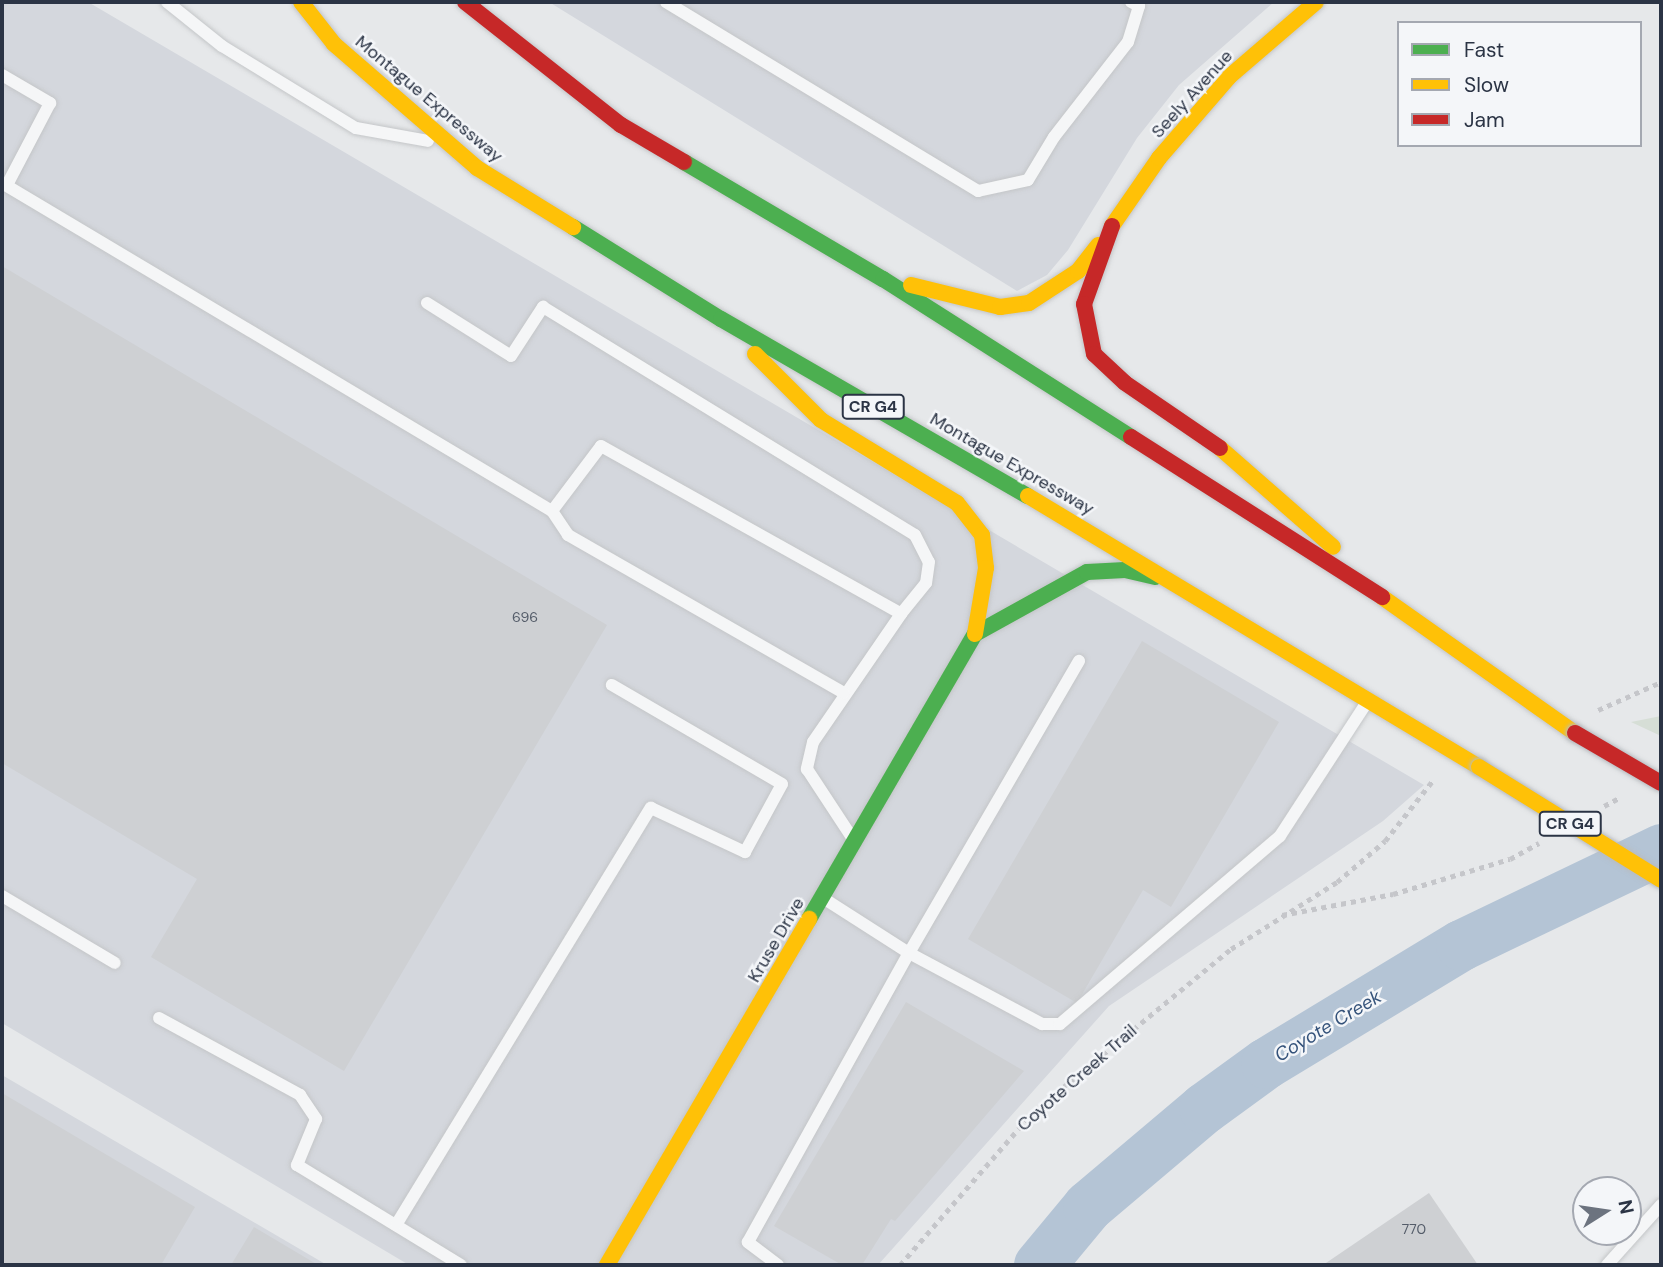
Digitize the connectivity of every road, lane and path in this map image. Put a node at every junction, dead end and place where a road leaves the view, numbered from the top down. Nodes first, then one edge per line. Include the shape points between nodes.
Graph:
1 (167, 2) edge
2 (301, 2) edge
3 (465, 2) edge
4 (666, 2) edge
5 (1152, 2) edge
6 (1316, 2) edge
7 (1135, 4) edge
8 (2, 75) edge
9 (448, 144) junction
10 (4, 184) edge
11 (1112, 226) junction
12 (883, 279) junction
13 (427, 303) dead end
14 (721, 320) junction
15 (552, 511) junction
16 (1179, 583) junction
17 (1367, 587) junction
18 (901, 614) junction
19 (975, 634) junction
20 (1079, 661) dead end
21 (1661, 682) edge
22 (612, 685) dead end
23 (844, 693) junction
24 (1366, 703) junction
25 (1569, 729) junction
26 (1454, 753) junction
27 (1661, 783) edge
28 (1626, 794) dead end
29 (1591, 813) dead end
30 (1545, 840) dead end
31 (855, 842) junction
32 (1661, 880) edge
33 (2, 896) edge
34 (823, 898) junction
35 (1278, 916) junction
36 (909, 953) junction
37 (115, 963) dead end
38 (159, 1018) dead end
39 (1661, 1205) edge
40 (396, 1225) junction
41 (461, 1265) edge
42 (607, 1265) edge
43 (778, 1265) edge
44 (900, 1265) edge
45 (1607, 1265) edge

1 - 9 lane via 222,46 356,128
2 - 9 main road, Montague Expressway / CR G4 via 334,44
3 - 12 main road via 621,125
4 - 7 lane via 978,191 1028,180 1054,137 1128,42
5 - 7 lane
6 - 11 main road, Seely Avenue via 1230,76 1159,158
8 - 10 lane via 50,103
9 - 14 main road, Montague Expressway / CR G4 via 477,168
10 - 15 lane
11 - 12 main road via 1078,271 1029,303 1000,307
11 - 17 main road via 1084,304 1094,354 1125,383 1243,464 1306,517
12 - 17 main road
13 - 18 lane via 511,356 543,307 915,535 929,562 926,583
14 - 16 main road, Montague Expressway / CR G4
14 - 19 main road via 821,420 957,503 982,536 986,568
15 - 18 lane via 601,446
15 - 23 lane via 568,535
16 - 19 main road via 1125,570 1087,572
16 - 24 main road, Montague Expressway / CR G4
17 - 25 main road
18 - 23 lane
19 - 31 main road, Kruse Drive
20 - 36 lane
21 - 25 path
22 - 40 lane via 782,784 745,852 651,807
23 - 31 lane via 813,742 807,768
24 - 26 main road, Montague Expressway / CR G4
24 - 36 lane via 1280,836 1060,1024 1042,1024
25 - 27 main road, bridge
26 - 32 main road, Montague Expressway / CR G4, bridge
26 - 35 path, Coyote Creek Trail via 1385,841 1337,882
28 - 29 path
30 - 35 path, Coyote Creek Trail via 1510,859 1393,894
31 - 34 main road, Kruse Drive
33 - 37 lane
34 - 36 lane
34 - 42 main road, Kruse Drive
35 - 44 path, Coyote Creek Trail via 1148,1015 1033,1112
36 - 43 lane via 748,1242
38 - 40 lane via 300,1095 316,1119 297,1165
39 - 45 lane
40 - 41 lane

